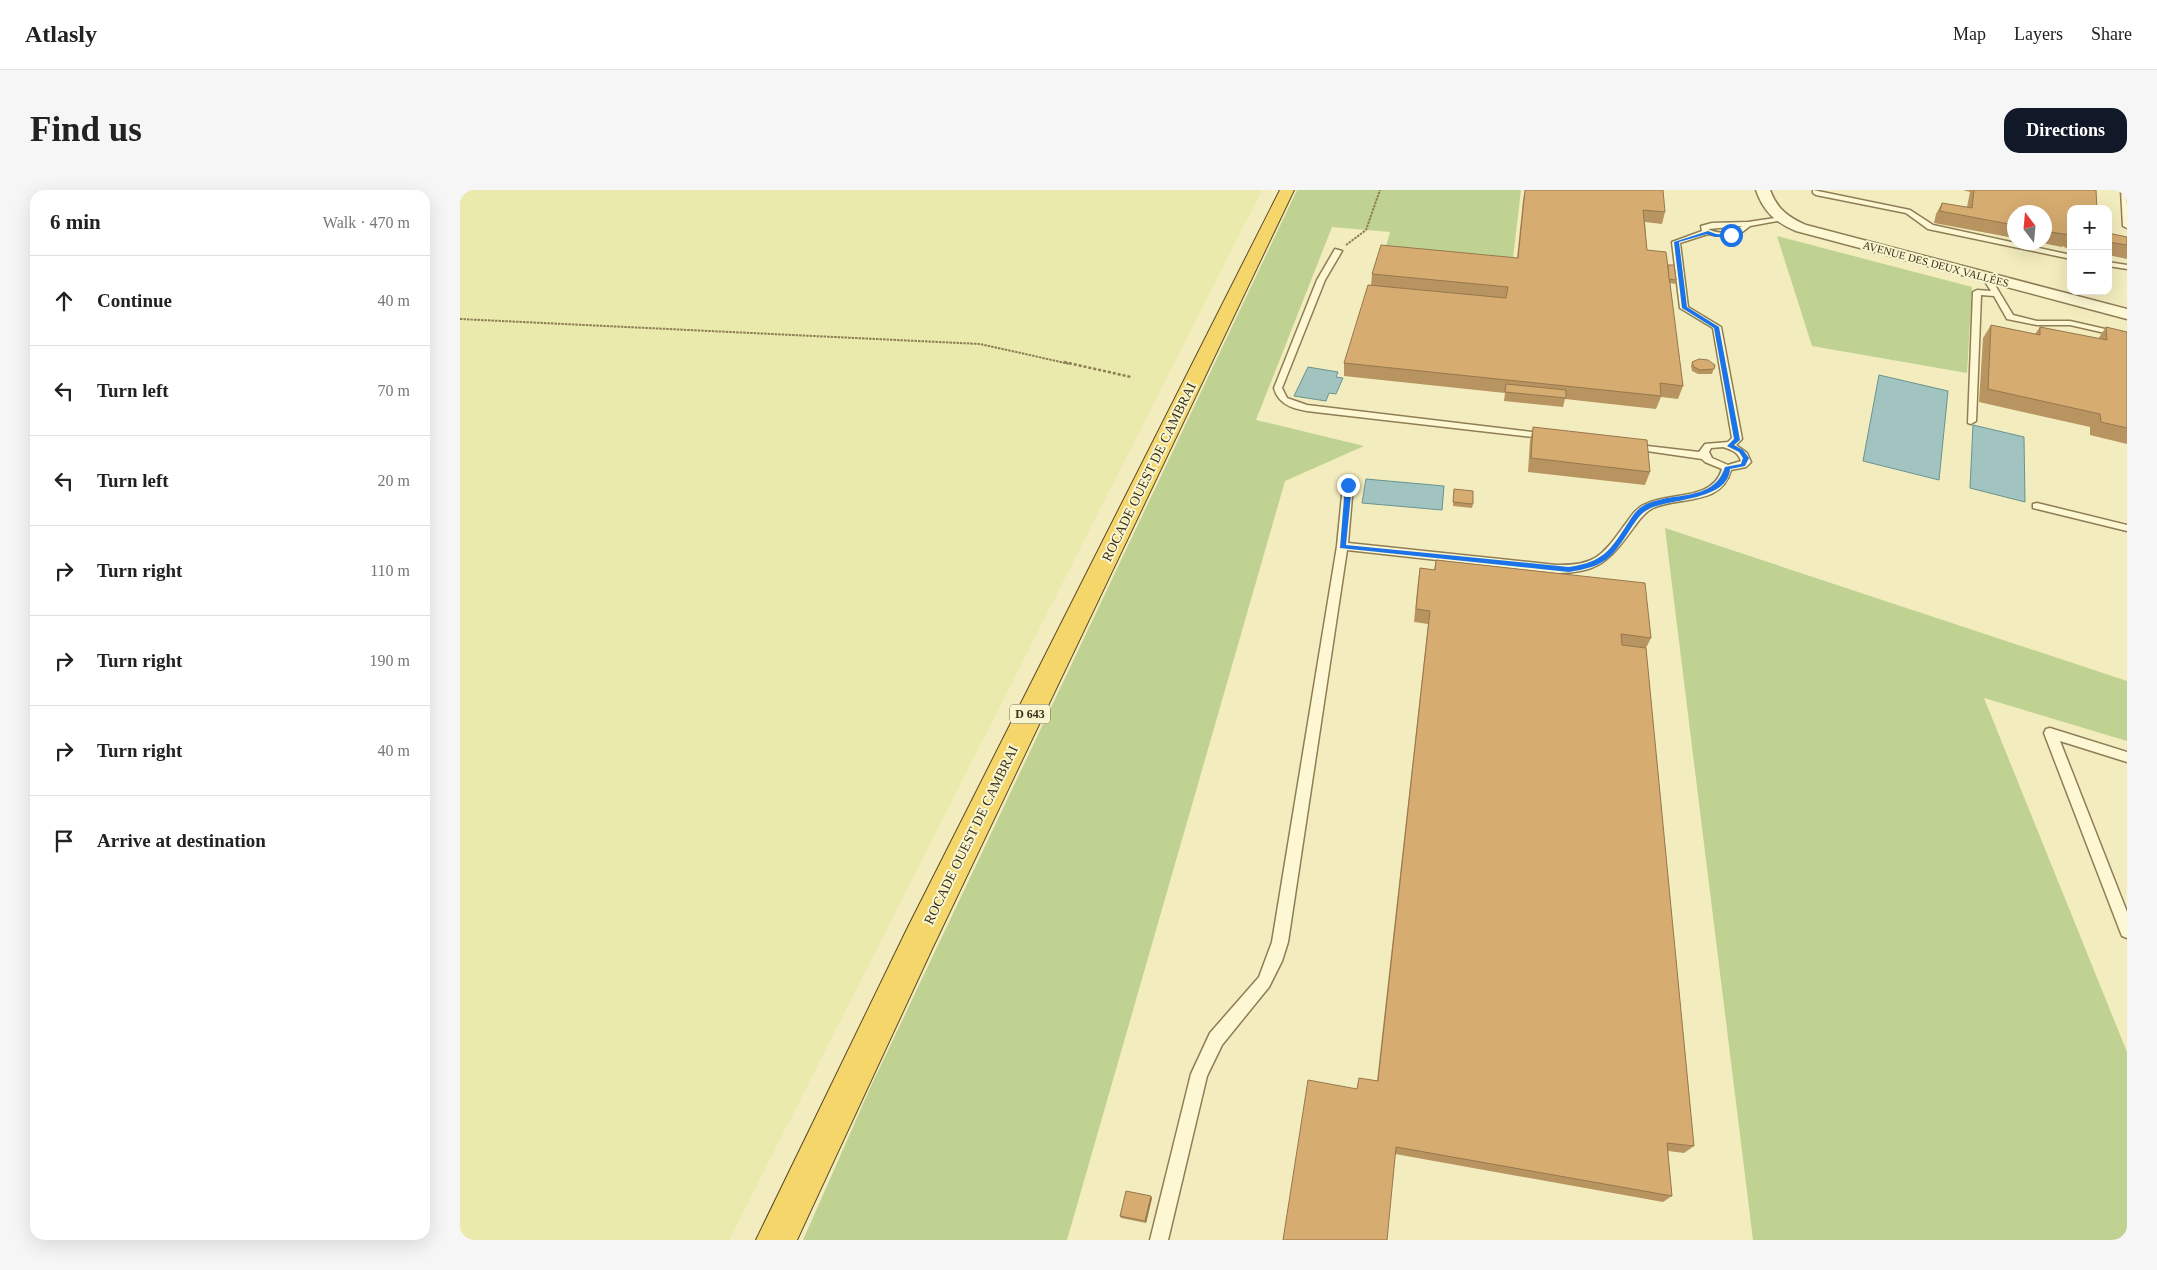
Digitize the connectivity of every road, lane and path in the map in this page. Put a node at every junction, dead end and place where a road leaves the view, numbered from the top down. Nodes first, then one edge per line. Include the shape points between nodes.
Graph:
1 (1287, 190) edge
2 (1380, 190) edge
3 (1764, 190) edge
4 (1816, 190) edge
5 (2124, 190) edge
6 (1781, 219) junction
7 (1748, 224) junction
8 (2127, 226) edge
9 (1708, 232) junction
10 (1338, 251) joint
11 (2067, 256) edge
12 (2112, 265) edge
13 (2127, 268) edge
14 (1986, 277) junction
15 (1996, 294) junction
16 (2127, 314) edge
17 (460, 319) edge
18 (2127, 336) edge
19 (1131, 377) dead end
20 (1971, 422) dead end
21 (1556, 438) edge
22 (1624, 445) edge
23 (1730, 446) junction
24 (1705, 456) junction
25 (1727, 468) junction
26 (1348, 485) dead end
27 (2037, 506) dead end
28 (2127, 528) edge
29 (1342, 546) junction
30 (2127, 756) edge
31 (2127, 931) edge
32 (776, 1240) edge
33 (1159, 1240) edge

1 - 32 highway, ROCADE OUEST DE CAMBRAI / D 643 via 920,938
2 - 10 path via 1366,230
3 - 6 street via 1768,205
4 - 11 lane via 1816,193 1908,211 1931,226
5 - 8 lane
6 - 7 lane
6 - 14 street, AVENUE DES DEUX VALLÉES via 1813,232
7 - 9 lane via 1731,235
7 - 9 lane via 1712,224 1704,228
9 - 23 lane via 1676,242 1684,308 1717,327 1737,440
10 - 21 lane via 1321,280 1278,388 1282,398 1298,406 1329,411
12 - 13 lane
14 - 15 lane
14 - 16 street, AVENUE DES DEUX VALLÉES
15 - 18 lane via 2010,317 2037,323 2070,323
15 - 20 lane via 1977,292
17 - 19 path via 980,344
22 - 24 lane
23 - 24 lane via 1712,445 1705,449
23 - 25 lane via 1741,451 1746,462 1739,467
24 - 25 lane via 1713,464
25 - 29 lane via 1722,481 1708,492 1660,501 1638,512 1612,552 1596,563 1578,569
26 - 29 lane
27 - 28 lane
29 - 33 lane via 1280,942 1264,982 1216,1039 1206,1056
30 - 31 lane via 2050,733

